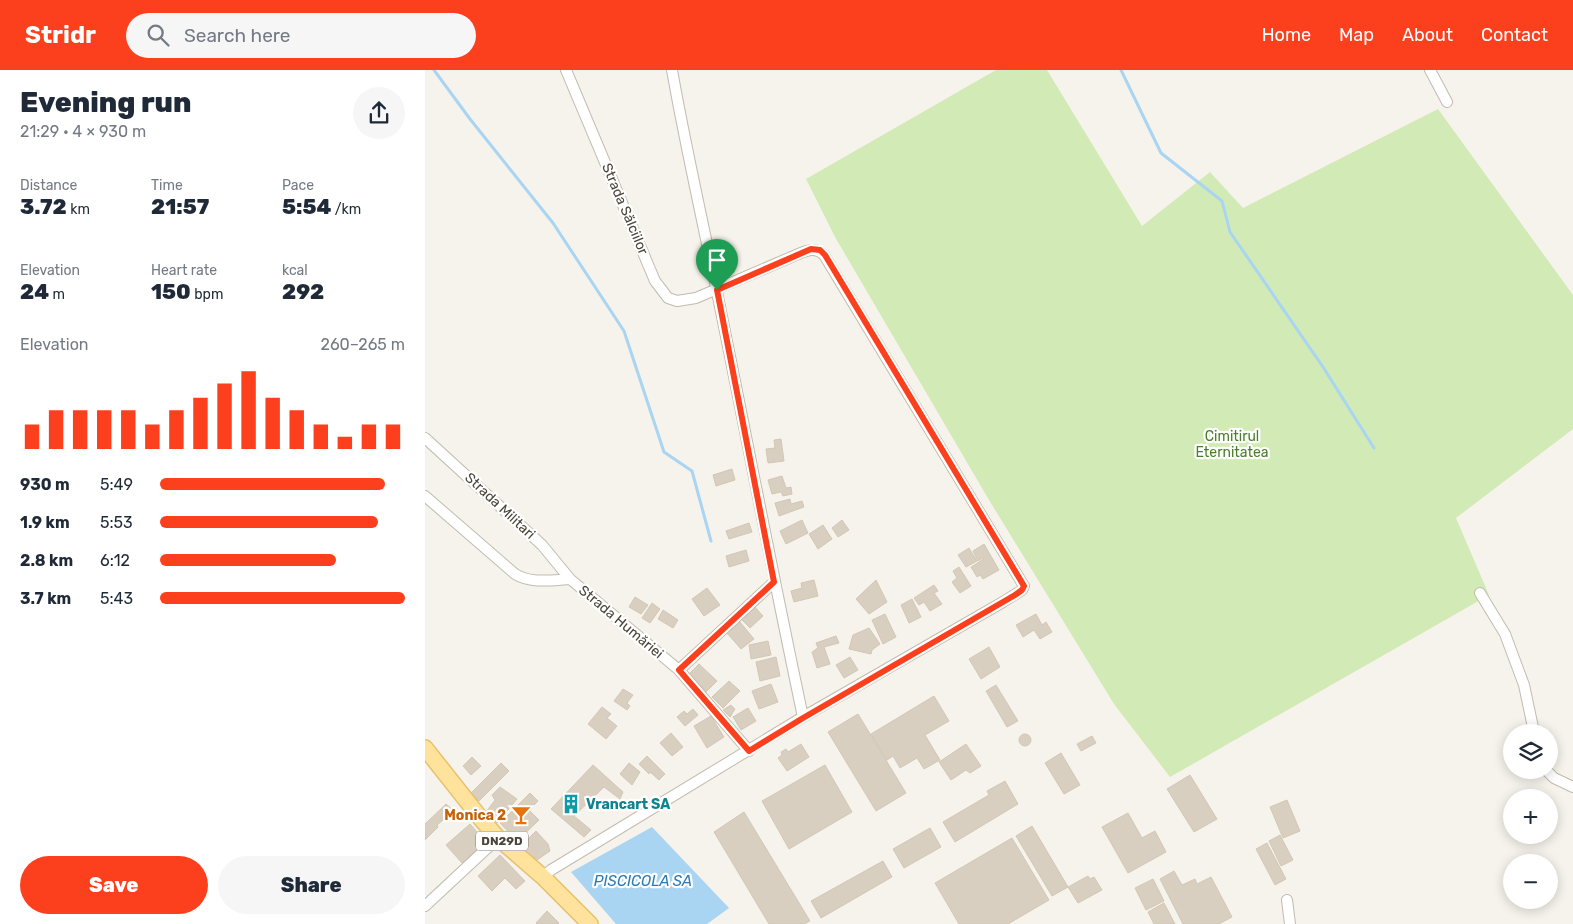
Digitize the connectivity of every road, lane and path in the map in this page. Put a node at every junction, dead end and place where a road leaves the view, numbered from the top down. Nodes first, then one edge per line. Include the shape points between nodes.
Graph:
1 (566, 70) edge
2 (672, 70) edge
3 (1430, 70) edge
4 (1447, 102) dead end
5 (717, 290) junction
6 (425, 438) edge
7 (425, 496) edge
8 (570, 579) junction
9 (774, 582) junction
10 (1479, 593) dead end
11 (679, 670) junction
12 (803, 718) junction
13 (1532, 724) edge
14 (425, 748) edge
15 (749, 751) junction
16 (1556, 779) edge
17 (1573, 787) edge
18 (498, 838) junction
19 (543, 877) junction
20 (1287, 900) dead end
21 (425, 906) edge
22 (590, 924) edge
23 (1290, 924) edge

1 - 5 street, Strada Sălciilor via 660,289 668,298 677,301
2 - 5 street
3 - 4 street
5 - 9 street
5 - 12 street via 811,249 820,250 1024,586 1003,602
6 - 8 street, Strada Militari via 542,546
7 - 8 street, Strada Humăriei via 522,578
8 - 11 street, Strada Humăriei
9 - 11 street
9 - 12 street
10 - 13 street via 1505,634 1524,685
11 - 15 street, Strada Humăriei
12 - 15 street
14 - 18 main road, DN29D
15 - 19 street
16 - 17 street
18 - 19 main road, DN29D
18 - 21 street
19 - 22 main road, DN29D
20 - 23 street

